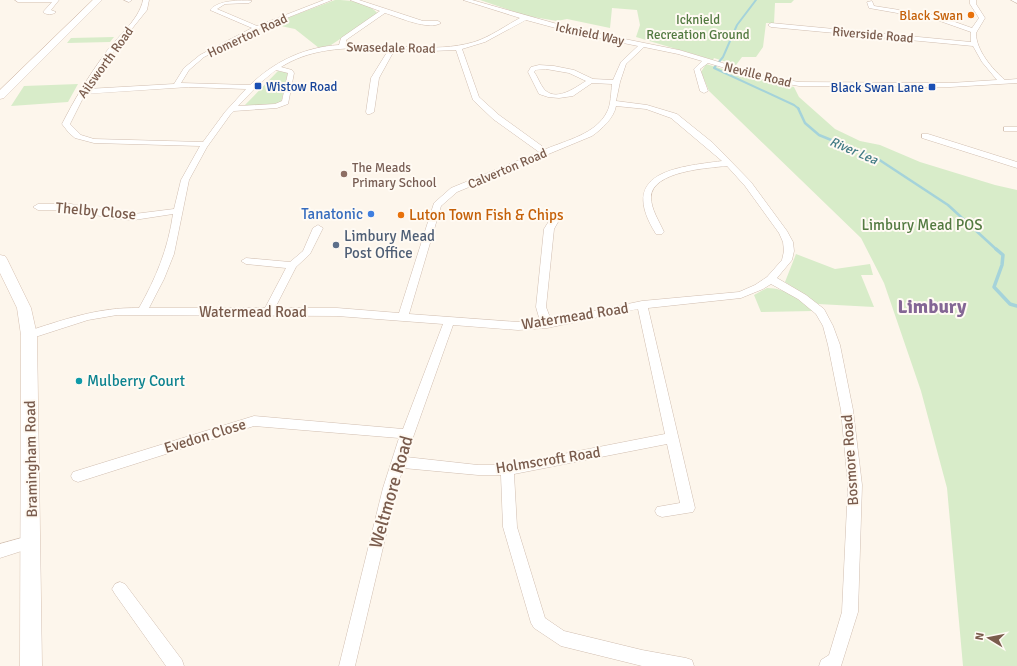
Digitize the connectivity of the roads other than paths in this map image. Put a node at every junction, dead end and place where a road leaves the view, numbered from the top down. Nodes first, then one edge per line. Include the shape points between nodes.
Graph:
1 (18, 0) edge
2 (51, 0) edge
3 (56, 0) edge
4 (98, 0) edge
5 (146, 0) edge
6 (329, 0) edge
7 (353, 0) edge
8 (466, 0) edge
9 (973, 0) edge
10 (249, 1) dead end
11 (870, 2) dead end
12 (384, 11) junction
13 (37, 12) dead end
14 (525, 18) junction
15 (438, 23) dead end
16 (771, 25) dead end
17 (257, 28) junction
18 (975, 31) junction
19 (642, 44) junction
20 (974, 44) junction
21 (343, 46) junction
22 (393, 47) junction
23 (458, 47) junction
24 (707, 60) junction
25 (715, 63) joint
26 (274, 68) junction
27 (591, 80) junction
28 (1017, 81) edge
29 (616, 82) junction
30 (1003, 82) junction
31 (178, 85) junction
32 (253, 87) junction
33 (704, 91) dead end
34 (82, 92) junction
35 (0, 96) edge
36 (613, 103) junction
37 (232, 109) junction
38 (370, 112) dead end
39 (1007, 129) dead end
40 (1017, 129) edge
41 (925, 136) dead end
42 (205, 144) junction
43 (546, 152) junction
44 (729, 163) junction
45 (1017, 165) edge
46 (38, 207) dead end
47 (178, 211) junction
48 (557, 216) dead end
49 (318, 228) dead end
50 (659, 232) dead end
51 (0, 259) edge
52 (246, 261) dead end
53 (292, 265) junction
54 (771, 279) junction
55 (642, 305) junction
56 (142, 311) junction
57 (268, 312) junction
58 (403, 316) junction
59 (449, 321) junction
60 (547, 324) junction
61 (30, 335) junction
62 (407, 434) junction
63 (672, 438) junction
64 (399, 462) junction
65 (507, 470) junction
66 (78, 476) dead end
67 (662, 511) dead end
68 (32, 541) junction
69 (0, 552) edge
70 (120, 589) dead end
71 (642, 662) edge
72 (31, 666) edge
73 (176, 666) edge
74 (347, 666) edge
75 (686, 666) edge
76 (827, 666) edge

1 - 2 street
3 - 13 street via 49,12
4 - 35 street
5 - 34 street, Ailsworth Road via 144,10 107,55
6 - 17 street, Homerton Road
7 - 12 street
8 - 14 street, Icknield Way
9 - 18 street via 982,18
10 - 17 street via 225,2 215,6 213,10
11 - 18 street via 871,7 938,18
12 - 15 street via 422,23
12 - 21 street via 343,39
14 - 19 street, Icknield Way via 574,31
14 - 23 street, Swasedale Road via 478,43
16 - 20 street, Riverside Road
17 - 31 street, Homerton Road via 197,59 186,69
18 - 20 street
19 - 24 street, Icknield Way
19 - 29 street, Calverton Road via 623,63
20 - 30 street via 994,75
21 - 22 street, Swasedale Road
21 - 26 street, Swasedale Road via 304,54
22 - 23 street, Swasedale Road
22 - 38 street via 375,78
23 - 43 street via 476,98 496,117
24 - 25 street, Icknield Way
24 - 33 street via 697,70
25 - 30 street, Neville Road via 768,79 799,84 950,85
26 - 32 street, Swasedale Road
26 - 37 street via 291,73 285,102 277,106
27 - 27 street via 570,94 548,95 542,92 531,72 533,68 544,66 585,76
27 - 29 street
28 - 30 street, Neville Road
29 - 36 street, Calverton Road
31 - 32 street via 223,84
31 - 34 street
32 - 37 street, Swasedale Road
34 - 42 street, Ailsworth Road via 66,124 70,132 80,138 94,141
36 - 43 street, Calverton Road via 606,119 589,134
36 - 44 street, Watermead Road via 647,107 674,116
37 - 42 street, Swasedale Road
39 - 40 street
41 - 45 street
42 - 47 street, Swasedale Road via 185,180
43 - 58 street, Calverton Road via 454,190 443,198 437,205
44 - 50 street via 674,172 661,176 652,184 647,194 648,203
44 - 54 street, Watermead Road via 768,211 788,242 787,260
46 - 47 street, Thelby Close via 71,207 134,217
47 - 56 street, Swasedale Road via 173,244 157,284
48 - 60 street via 549,229 541,307
49 - 53 street via 307,252
51 - 61 street, Bramingham Road via 24,308
52 - 53 street
53 - 57 street
54 - 55 street, Watermead Road via 741,295
54 - 76 street, Bosmore Road via 802,297 820,312 834,345 847,410 855,485 850,612 835,660
55 - 60 street, Watermead Road
55 - 63 street
56 - 57 street, Watermead Road
56 - 61 street, Watermead Road via 117,311 86,317
57 - 58 street, Watermead Road via 337,312
58 - 59 street, Watermead Road
59 - 60 street, Watermead Road via 518,326
59 - 62 street, Weltmore Road
61 - 68 street, Bramingham Road
62 - 64 street, Weltmore Road
62 - 66 street, Evedon Close via 254,421
63 - 65 street, Holmscroft Road
63 - 67 street via 688,508
64 - 65 street, Holmscroft Road via 478,470
64 - 74 street, Weltmore Road via 390,488
65 - 71 street via 510,527 539,623 561,638
68 - 69 street
68 - 72 street, Bramingham Road
70 - 73 street
71 - 75 street

